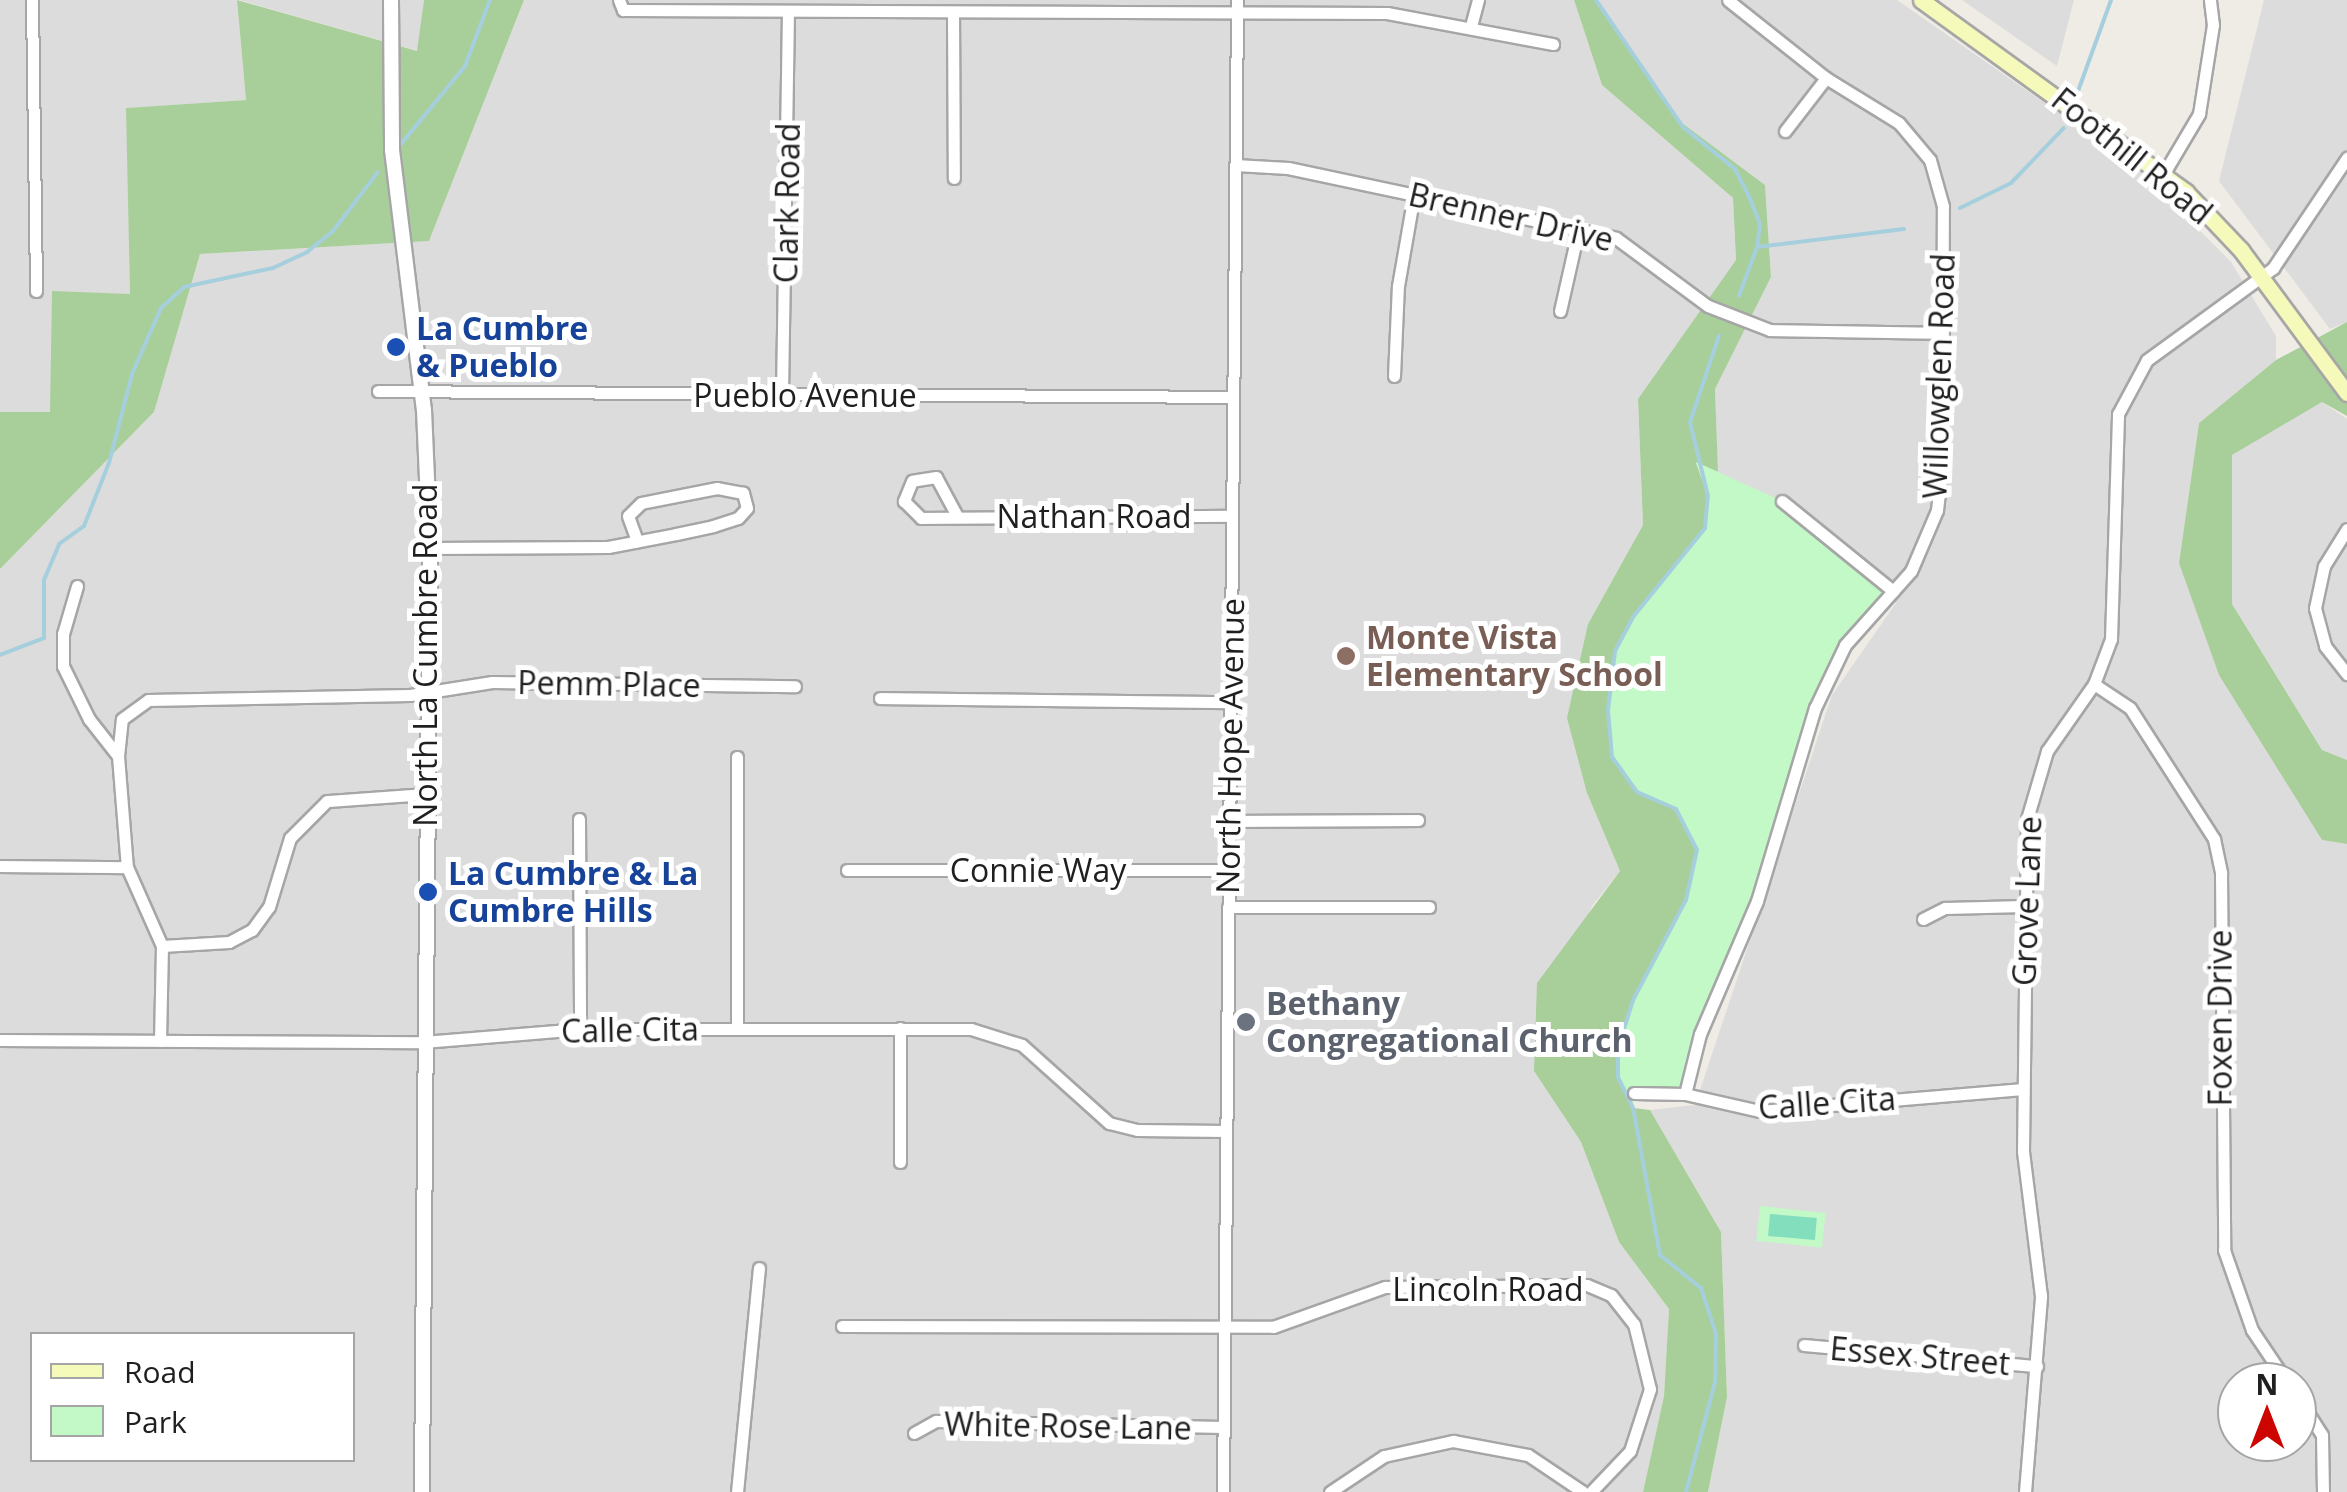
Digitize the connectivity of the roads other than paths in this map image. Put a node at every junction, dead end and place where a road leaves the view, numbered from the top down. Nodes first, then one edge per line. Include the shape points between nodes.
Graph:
1 (32, 0) edge
2 (391, 0) edge
3 (1478, 0) edge
4 (1728, 0) edge
5 (1920, 0) edge
6 (2210, 0) edge
7 (621, 5) edge
8 (1138, 5) edge
9 (1236, 6) edge
10 (953, 12) junction
11 (788, 13) junction
12 (1472, 26) junction
13 (1553, 44) dead end
14 (1826, 78) junction
15 (1784, 130) dead end
16 (2347, 158) edge
17 (1235, 164) junction
18 (2164, 173) junction
19 (954, 178) dead end
20 (1414, 194) junction
21 (1579, 227) junction
22 (2262, 276) junction
23 (36, 291) dead end
24 (1560, 311) dead end
25 (1943, 333) junction
26 (1394, 376) dead end
27 (378, 391) dead end
28 (422, 391) junction
29 (782, 393) junction
30 (2347, 393) edge
31 (1233, 397) junction
32 (1782, 501) dead end
33 (957, 516) junction
34 (1232, 516) junction
35 (2347, 529) edge
36 (638, 541) junction
37 (430, 548) junction
38 (77, 586) dead end
39 (1893, 591) junction
40 (2347, 674) edge
41 (2094, 684) junction
42 (795, 686) dead end
43 (425, 694) junction
44 (880, 698) dead end
45 (1228, 702) junction
46 (118, 756) junction
47 (736, 756) dead end
48 (424, 794) junction
49 (579, 819) dead end
50 (1418, 820) dead end
51 (1229, 821) junction
52 (0, 866) edge
53 (127, 867) junction
54 (847, 870) dead end
55 (1228, 870) junction
56 (2024, 906) junction
57 (1228, 907) junction
58 (1429, 907) dead end
59 (1924, 919) dead end
60 (162, 946) junction
61 (580, 1028) junction
62 (737, 1028) junction
63 (900, 1028) junction
64 (0, 1040) edge
65 (160, 1041) junction
66 (424, 1042) junction
67 (2023, 1089) junction
68 (1634, 1093) dead end
69 (1685, 1094) junction
70 (1226, 1131) junction
71 (900, 1162) dead end
72 (759, 1268) dead end
73 (842, 1326) dead end
74 (1224, 1328) junction
75 (1804, 1345) dead end
76 (2275, 1362) edge
77 (2037, 1366) junction
78 (1223, 1427) junction
79 (2317, 1431) edge
80 (914, 1432) dead end
81 (422, 1492) edge
82 (737, 1492) edge
83 (1223, 1492) edge
84 (1330, 1492) edge
85 (1583, 1492) edge
86 (1591, 1492) edge
87 (2024, 1492) edge
88 (2323, 1492) edge

1 - 23 street
2 - 28 street, North La Cumbre Road via 392,150
3 - 12 street
4 - 14 street, Willowglen Road
5 - 18 main road, Foothill Road
6 - 18 street via 2213,26 2199,114
7 - 11 street
8 - 9 street
8 - 10 street
9 - 12 street via 1387,13
9 - 17 street, North Hope Avenue
10 - 11 street
10 - 19 street
11 - 29 street, Clark Road
12 - 13 street
14 - 15 street
14 - 25 street, Willowglen Road via 1899,123 1930,160 1943,206
16 - 22 street, Grove Lane
17 - 20 street, Brenner Drive
17 - 31 street, North Hope Avenue
18 - 22 main road, Foothill Road
20 - 21 street, Brenner Drive
20 - 26 street via 1398,286
21 - 24 street
21 - 25 street, Brenner Drive via 1634,247 1708,306 1745,323 1788,332
22 - 30 main road, Foothill Road
22 - 41 street, Grove Lane via 2160,348 2127,389 2114,431 2111,639
25 - 39 street, Willowglen Road via 1938,510 1911,571
27 - 28 street, Pueblo Avenue
28 - 29 street, Pueblo Avenue
28 - 37 street, North La Cumbre Road
29 - 31 street, Pueblo Avenue
31 - 34 street, North Hope Avenue
32 - 39 street
33 - 33 street, Nathan Road via 922,518 904,501 912,481 936,478
33 - 34 street, Nathan Road
34 - 45 street, North Hope Avenue
35 - 40 street via 2324,566 2315,608 2325,646
36 - 36 street via 738,518 747,508 742,493 717,488 641,503 628,516
36 - 37 street via 582,549
37 - 43 street, North La Cumbre Road
38 - 46 street via 63,666 89,720
39 - 69 street, Willowglen Road via 1845,645 1814,708 1757,900 1705,1019
41 - 56 street, Grove Lane via 2039,770 2027,819
41 - 76 street, Foxen Drive via 2130,708 2214,839 2220,873 2224,1250 2240,1305
42 - 43 street, Pemm Place via 492,682
43 - 46 street, Pemm Place via 148,700 122,720
43 - 48 street, North La Cumbre Road
44 - 45 street
45 - 51 street, North Hope Avenue
46 - 53 street
47 - 62 street
48 - 60 street via 327,801 290,838 269,907 252,930 229,942
48 - 66 street, North La Cumbre Road
49 - 61 street
50 - 51 street
51 - 55 street, North Hope Avenue
52 - 53 street
53 - 60 street
54 - 55 street, Connie Way
55 - 57 street, North Hope Avenue
56 - 59 street via 1946,908
56 - 67 street, Grove Lane
57 - 58 street
57 - 70 street, North Hope Avenue
60 - 65 street
61 - 62 street, Calle Cita
61 - 66 street, Calle Cita
62 - 63 street, Calle Cita
63 - 70 street, Calle Cita via 1001,1035 1034,1054 1091,1113 1122,1128
63 - 71 street
64 - 65 street, Calle Cita
65 - 66 street, Calle Cita
66 - 81 street, North La Cumbre Road
67 - 69 street, Calle Cita via 1760,1111
67 - 77 street, Grove Lane via 2025,1174 2041,1269
68 - 69 street, Calle Cita
70 - 74 street, North Hope Avenue
72 - 82 street
73 - 74 street, Lincoln Road
74 - 78 street, North Hope Avenue
74 - 86 street, Lincoln Road via 1290,1323 1368,1291 1416,1282 1600,1289 1634,1324 1650,1389 1630,1450
75 - 77 street, Essex Street
77 - 87 street, Grove Lane
78 - 80 street, White Rose Lane via 936,1421
78 - 83 street, North Hope Avenue
79 - 88 street via 2324,1443
84 - 85 street via 1384,1456 1453,1441 1528,1455

